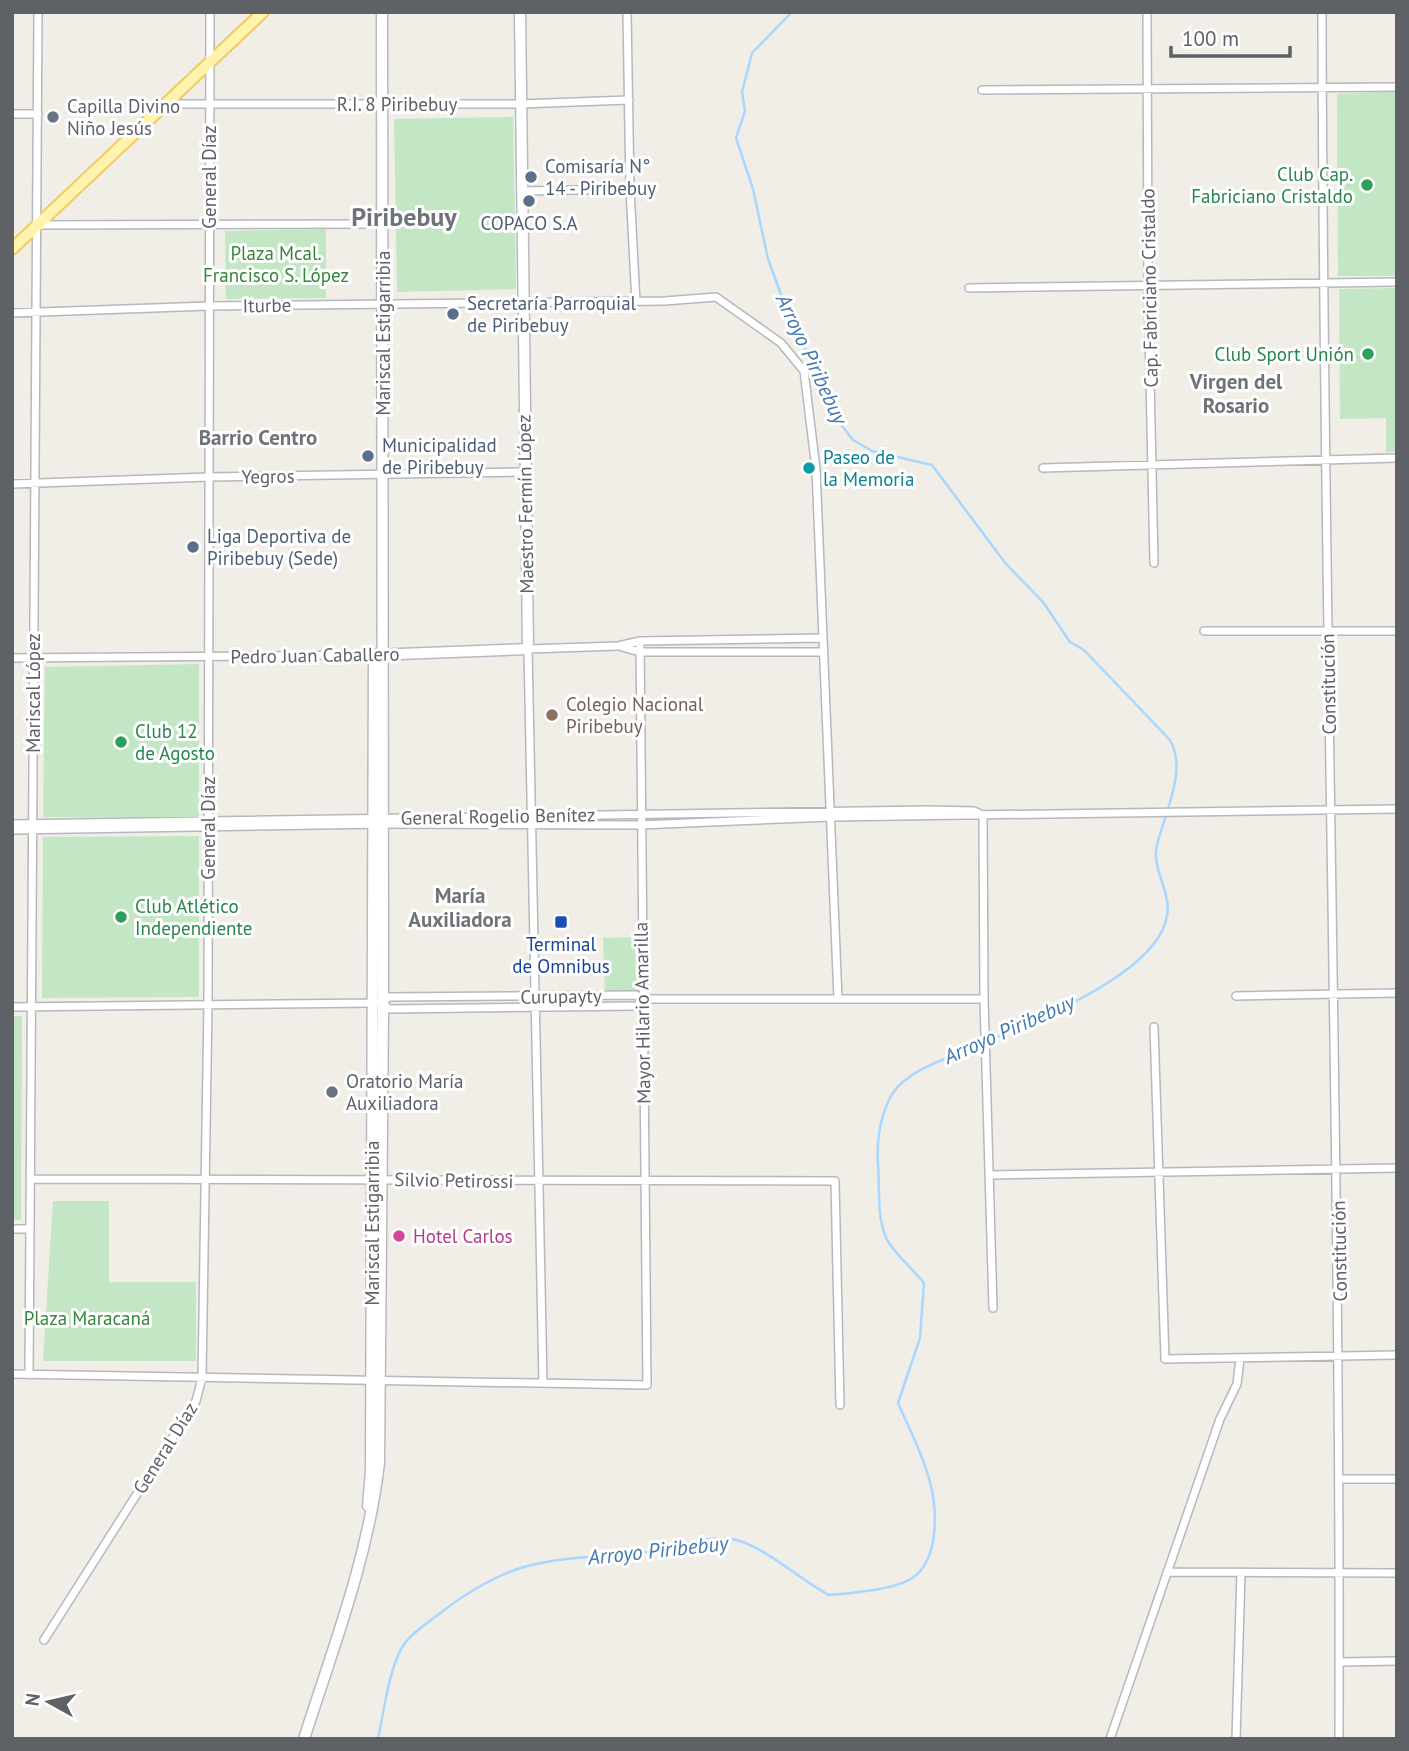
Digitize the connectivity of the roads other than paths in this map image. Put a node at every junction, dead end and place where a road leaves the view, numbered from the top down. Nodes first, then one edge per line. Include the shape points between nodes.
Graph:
1 (38, 12) edge
2 (210, 12) edge
3 (263, 12) edge
4 (382, 12) edge
5 (520, 12) edge
6 (628, 12) edge
7 (1147, 12) edge
8 (1322, 12) edge
9 (209, 61) junction
10 (1397, 87) edge
11 (1322, 88) junction
12 (1149, 89) junction
13 (982, 90) dead end
14 (629, 100) junction
15 (166, 104) junction
16 (209, 104) junction
17 (382, 104) junction
18 (520, 104) junction
19 (12, 114) edge
20 (38, 114) junction
21 (630, 189) junction
22 (521, 191) junction
23 (383, 223) junction
24 (209, 224) junction
25 (38, 225) junction
26 (12, 249) edge
27 (1397, 282) edge
28 (1322, 283) junction
29 (1148, 285) junction
30 (968, 288) dead end
31 (523, 301) junction
32 (636, 302) junction
33 (383, 303) junction
34 (209, 306) junction
35 (37, 312) junction
36 (12, 313) edge
37 (1397, 458) edge
38 (1325, 459) junction
39 (1152, 464) junction
40 (1043, 468) dead end
41 (524, 472) junction
42 (383, 475) junction
43 (208, 477) junction
44 (12, 484) edge
45 (35, 484) junction
46 (1154, 563) dead end
47 (1204, 631) dead end
48 (1327, 631) junction
49 (1397, 631) edge
50 (823, 638) junction
51 (640, 641) junction
52 (618, 646) junction
53 (528, 649) junction
54 (640, 652) junction
55 (823, 652) junction
56 (378, 654) junction
57 (208, 657) junction
58 (12, 658) edge
59 (33, 658) junction
60 (1397, 809) edge
61 (1330, 811) junction
62 (531, 814) junction
63 (640, 814) junction
64 (830, 814) junction
65 (983, 815) junction
66 (378, 821) junction
67 (531, 823) junction
68 (12, 824) edge
69 (208, 824) junction
70 (640, 825) junction
71 (32, 827) junction
72 (12, 830) edge
73 (1397, 993) edge
74 (1333, 995) junction
75 (534, 996) junction
76 (1236, 996) dead end
77 (642, 999) junction
78 (838, 999) junction
79 (984, 999) junction
80 (378, 1002) junction
81 (208, 1005) junction
82 (12, 1007) edge
83 (31, 1007) junction
84 (534, 1008) junction
85 (1154, 1027) dead end
86 (1397, 1168) edge
87 (1338, 1170) junction
88 (1160, 1173) junction
89 (989, 1175) junction
90 (30, 1179) junction
91 (204, 1179) junction
92 (376, 1179) junction
93 (538, 1181) junction
94 (644, 1182) junction
95 (12, 1229) edge
96 (30, 1229) junction
97 (993, 1308) dead end
98 (1397, 1355) edge
99 (1340, 1357) junction
100 (1240, 1359) junction
101 (12, 1374) edge
102 (29, 1375) junction
103 (202, 1378) junction
104 (376, 1380) junction
105 (543, 1383) junction
106 (840, 1405) dead end
107 (1340, 1479) junction
108 (1397, 1479) edge
109 (1167, 1572) junction
110 (1241, 1573) junction
111 (1340, 1573) junction
112 (1397, 1573) edge
113 (44, 1640) dead end
114 (1340, 1661) junction
115 (1397, 1661) edge
116 (304, 1739) edge
117 (1110, 1739) edge
118 (1236, 1739) edge
119 (1339, 1739) edge

1 - 20 street, Mariscal López
2 - 9 street, General Díaz
3 - 9 main road
4 - 17 street, Mariscal Estigarribia
5 - 18 street, Maestro Fermín López
6 - 14 street
7 - 12 street, Cap. Fabriciano Cristaldo
8 - 11 street, Constitución
9 - 15 main road
9 - 16 street, General Díaz
10 - 11 street
11 - 12 street
11 - 28 street, Constitución
12 - 13 street
12 - 29 street, Cap. Fabriciano Cristaldo
14 - 18 street, R.I. 8 Piribebuy
14 - 21 street
15 - 16 street, R.I. 8 Piribebuy
15 - 25 main road
16 - 17 street, R.I. 8 Piribebuy
16 - 24 street, General Díaz
17 - 18 street, R.I. 8 Piribebuy
17 - 23 street, Mariscal Estigarribia
18 - 22 street, Maestro Fermín López
19 - 20 street
20 - 25 street, Mariscal López
21 - 22 street
21 - 32 street
22 - 31 street, Maestro Fermín López
23 - 24 street
23 - 33 street, Mariscal Estigarribia
24 - 25 street
24 - 34 street, General Díaz
25 - 26 main road
25 - 35 street, Mariscal López
27 - 28 street
28 - 29 street
28 - 38 street, Constitución
29 - 30 street
29 - 39 street, Cap. Fabriciano Cristaldo
31 - 32 street, Iturbe
31 - 33 street, Iturbe
31 - 41 street, Maestro Fermín López
32 - 50 street, Iturbe via 716,297 781,343 804,371 816,469
33 - 34 street, Iturbe
33 - 42 street, Mariscal Estigarribia
34 - 35 street, Iturbe
34 - 43 street, General Díaz
35 - 36 street, Iturbe
35 - 45 street, Mariscal López
37 - 38 street
38 - 39 street
38 - 48 street, Constitución
39 - 40 street
39 - 46 street, Cap. Fabriciano Cristaldo
41 - 42 street, Yegros
41 - 53 street, Maestro Fermín López
42 - 43 street, Yegros
42 - 56 street, Mariscal Estigarribia
43 - 45 street, Yegros
43 - 57 street, General Díaz
44 - 45 street, Yegros
45 - 59 street, Mariscal López
47 - 48 street
48 - 49 street
48 - 61 street, Constitución
50 - 51 street
50 - 55 street, Iturbe
51 - 52 street
51 - 54 street, Mayor Hilario Amarilla
52 - 53 street, Pedro Juan Caballero
52 - 54 street
53 - 56 street, Pedro Juan Caballero
53 - 62 street, Maestro Fermín López
54 - 55 street
54 - 63 street, Mayor Hilario Amarilla
55 - 64 street, Iturbe
56 - 57 street, Pedro Juan Caballero
56 - 66 street, Mariscal Estigarribia
57 - 59 street, Pedro Juan Caballero
57 - 69 street, General Díaz
58 - 59 street, Pedro Juan Caballero
59 - 71 street, Mariscal López
60 - 61 street, General Rogelio Benítez
61 - 65 street, General Rogelio Benítez
61 - 74 street, Constitución
62 - 63 street, General Rogelio Benítez
62 - 66 street, General Rogelio Benítez
62 - 67 street, Maestro Fermín López
63 - 64 street, General Rogelio Benítez
63 - 70 street, Mayor Hilario Amarilla
64 - 65 street, General Rogelio Benítez
64 - 70 street, General Rogelio Benítez
64 - 78 street, Iturbe
65 - 79 street
66 - 67 street, General Rogelio Benítez
66 - 69 street, General Rogelio Benítez
66 - 80 street, Mariscal Estigarribia
67 - 70 street, General Rogelio Benítez
67 - 75 street, Maestro Fermín López
68 - 71 street, General Rogelio Benítez
69 - 71 street, General Rogelio Benítez
69 - 81 street, General Díaz
70 - 77 street, Mayor Hilario Amarilla
71 - 72 street, General Rogelio Benítez
71 - 83 street, Mariscal López
73 - 74 street
74 - 76 street
74 - 87 street, Constitución
75 - 77 street, Curupayty via 636,995
75 - 80 street, Curupayty via 389,996
75 - 84 street, Maestro Fermín López
77 - 78 street
77 - 84 street, Curupayty via 637,1006
77 - 94 street, Mayor Hilario Amarilla
78 - 79 street
79 - 89 street
80 - 81 street, Curupayty
80 - 84 street, Curupayty via 389,1009
80 - 92 street, Mariscal Estigarribia
81 - 83 street, Curupayty
81 - 91 street, General Díaz
82 - 83 street, Curupayty
83 - 90 street, Mariscal López
84 - 93 street, Maestro Fermín López
85 - 88 street
86 - 87 street
87 - 88 street
87 - 99 street, Constitución
88 - 89 street
88 - 100 street via 1165,1359
89 - 97 street
90 - 91 street, Silvio Petirossi
90 - 96 street, Mariscal López
91 - 92 street, Silvio Petirossi
91 - 103 street, General Díaz
92 - 93 street, Silvio Petirossi
92 - 104 street, Mariscal Estigarribia
93 - 94 street, Silvio Petirossi
93 - 105 street, Maestro Fermín López
94 - 105 street, Mayor Hilario Amarilla via 647,1385
94 - 106 street, Silvio Petirossi via 835,1181
95 - 96 street
96 - 102 street, Mariscal López
98 - 99 street
99 - 100 street
99 - 107 street, Constitución
100 - 109 street via 1237,1384 1220,1419
101 - 102 street
102 - 103 street
103 - 104 street
103 - 113 street, General Díaz via 196,1401
104 - 105 street
104 - 116 street, Mariscal Estigarribia via 379,1463 373,1508
107 - 108 street
107 - 111 street, Constitución
109 - 110 street
109 - 117 street
110 - 111 street
110 - 118 street
111 - 112 street
111 - 114 street, Constitución
114 - 115 street
114 - 119 street, Constitución

